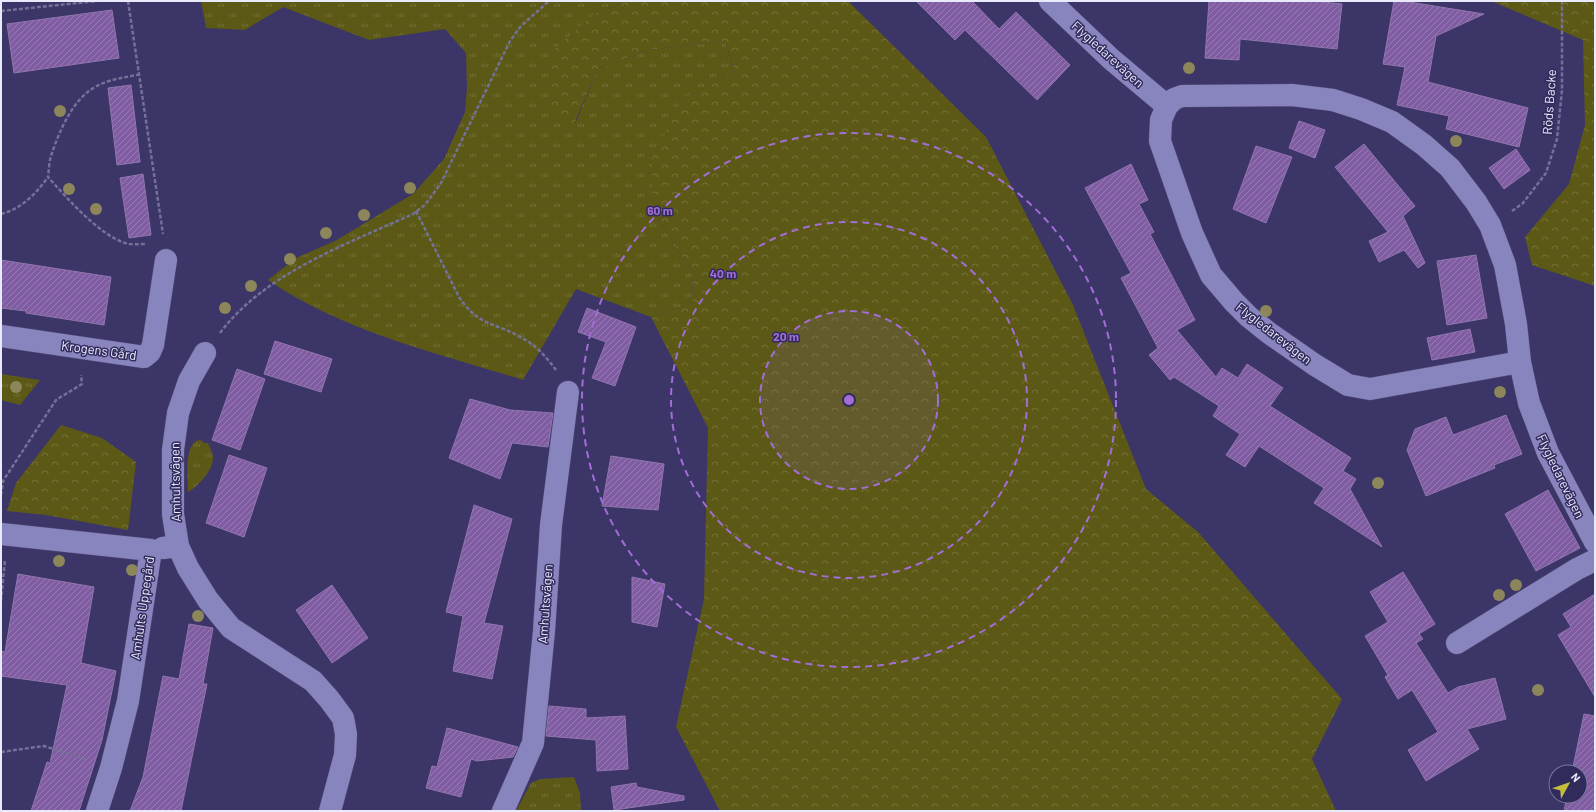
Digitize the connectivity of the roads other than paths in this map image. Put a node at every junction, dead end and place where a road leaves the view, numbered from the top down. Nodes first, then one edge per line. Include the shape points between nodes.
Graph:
1 (1050, 1) edge
2 (1167, 106) junction
3 (165, 252) road end
4 (1, 336) edge
5 (205, 353) road end
6 (1520, 362) junction
7 (568, 392) road end
8 (1, 534) edge
9 (1595, 542) edge
10 (178, 546) junction
11 (151, 550) junction
12 (1595, 560) edge
13 (1457, 643) dead end
14 (97, 811) edge
15 (330, 811) edge
16 (503, 811) edge

1 - 2 street, Flygledarevägen via 1111,59
2 - 6 street, Flygledarevägen via 1182,96 1292,95 1333,100 1392,122 1424,145 1445,163 1476,202 1490,225 1505,265
2 - 6 street, Flygledarevägen via 1161,120 1160,141 1192,233 1211,275 1244,312 1269,333 1348,385 1370,389
3 - 4 street, Krogens Gård via 153,345 144,357
5 - 10 street, Amhultsvägen via 189,381 178,413 174,442 173,514
6 - 9 street, Flygledarevägen via 1528,403 1548,453
7 - 16 street, Amhultsvägen via 551,525 533,743
8 - 11 street, Amhults Uppegård
10 - 11 street
10 - 15 street, Amhultsvägen via 208,600 231,628 312,681 330,699 343,718 346,734 345,755
11 - 14 street, Amhults Uppegård via 128,701
12 - 13 street

